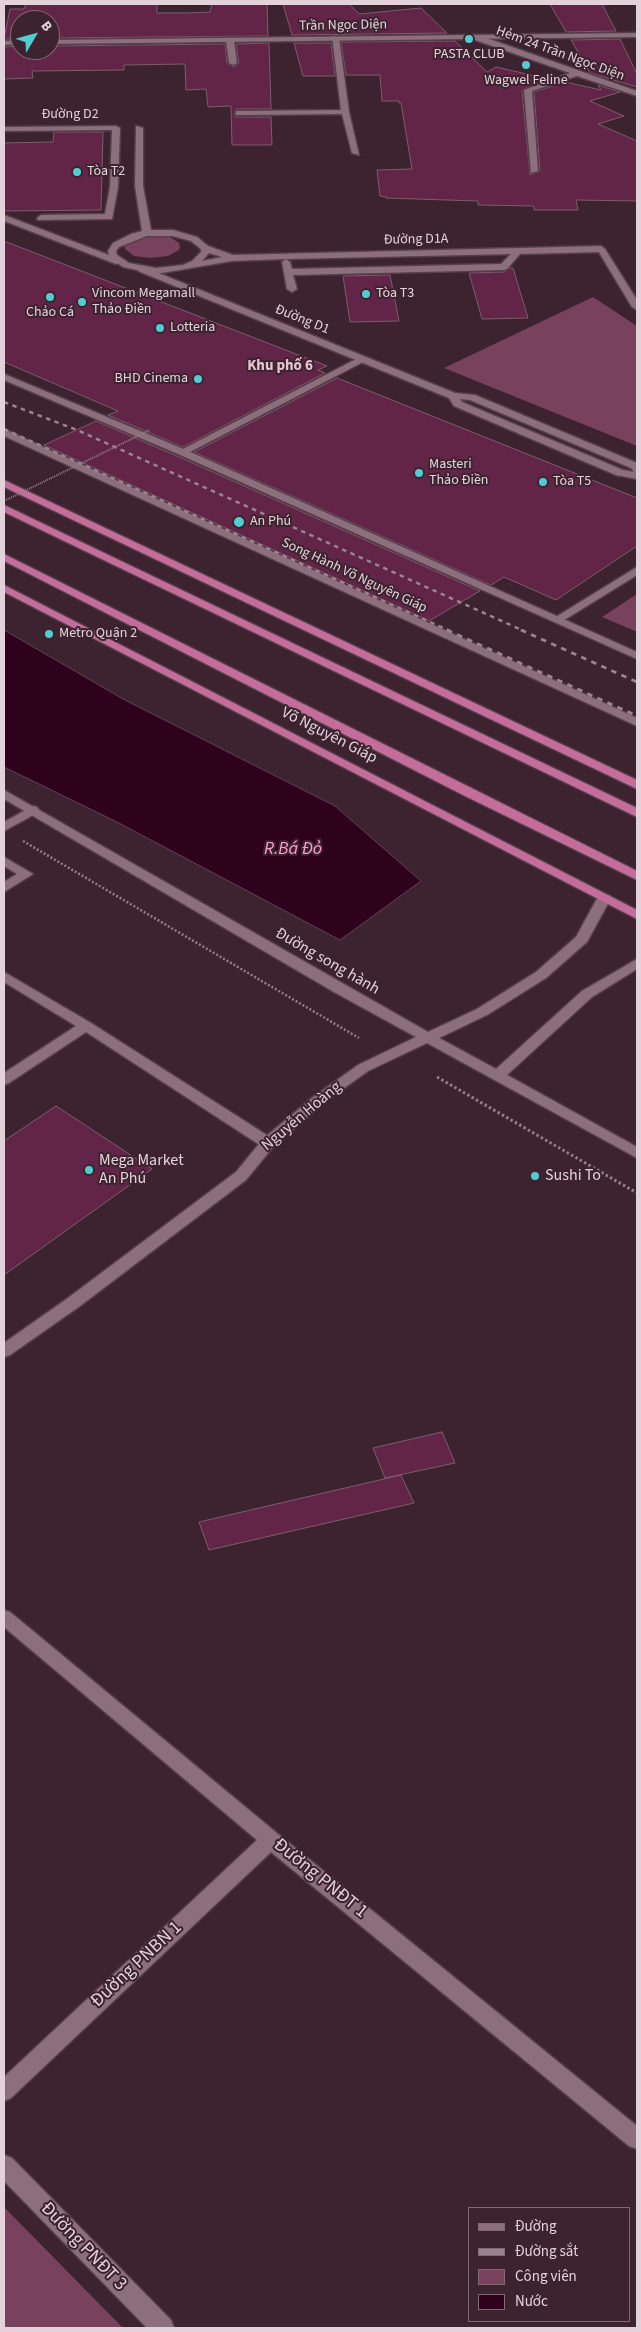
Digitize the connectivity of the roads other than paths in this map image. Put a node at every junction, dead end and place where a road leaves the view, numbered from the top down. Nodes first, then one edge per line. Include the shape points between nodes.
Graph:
1 (637, 35) edge
2 (474, 37) junction
3 (335, 38) junction
4 (230, 40) junction
5 (60, 42) edge
6 (233, 63) dead end
7 (577, 73) junction
8 (637, 94) edge
9 (345, 112) junction
10 (239, 113) dead end
11 (139, 128) dead end
12 (4, 129) edge
13 (356, 153) dead end
14 (114, 154) junction
15 (132, 154) junction
16 (534, 171) dead end
17 (126, 186) junction
18 (4, 218) edge
19 (41, 218) dead end
20 (147, 234) junction
21 (205, 248) junction
22 (518, 251) junction
23 (285, 256) junction
24 (232, 258) junction
25 (118, 262) junction
26 (185, 267) junction
27 (141, 269) junction
28 (288, 272) junction
29 (292, 289) dead end
30 (637, 307) edge
31 (362, 359) junction
32 (4, 377) edge
33 (453, 396) junction
34 (4, 432) edge
35 (182, 452) junction
36 (637, 470) edge
37 (637, 476) edge
38 (4, 483) edge
39 (4, 508) edge
40 (4, 557) edge
41 (637, 570) edge
42 (4, 588) edge
43 (557, 620) junction
44 (637, 656) edge
45 (637, 722) edge
46 (637, 785) edge
47 (4, 794) edge
48 (33, 810) junction
49 (637, 813) edge
50 (4, 827) edge
51 (4, 861) edge
52 (637, 876) edge
53 (4, 888) edge
54 (604, 898) junction
55 (637, 915) edge
56 (637, 962) edge
57 (4, 976) edge
58 (86, 1026) junction
59 (427, 1038) junction
60 (497, 1076) junction
61 (4, 1080) edge
62 (268, 1143) junction
63 (637, 1153) edge
64 (4, 1351) edge
65 (4, 1617) edge
66 (271, 1840) junction
67 (4, 2091) edge
68 (637, 2139) edge
69 (4, 2166) edge
70 (163, 2328) edge

1 - 2 street, Trần Ngọc Diện
2 - 3 street, Trần Ngọc Diện
2 - 7 street, Hẻm 24 Trần Ngọc Diện
3 - 4 street, Trần Ngọc Diện
3 - 9 street
4 - 5 street, Trần Ngọc Diện
4 - 6 street
7 - 8 street, Hẻm 24 Trần Ngọc Diện
7 - 16 street via 528,90
9 - 10 street
9 - 13 street
11 - 15 street
12 - 14 street, Đường D2 via 116,128
14 - 15 street
14 - 17 street
15 - 17 street
17 - 19 street via 109,216
17 - 20 street
18 - 25 street
20 - 21 street, Đường D1A via 184,236
20 - 25 street via 116,245 112,251
21 - 24 street, Đường D1A
21 - 26 street via 201,258
22 - 23 street, Đường D1A
22 - 28 street via 504,267
22 - 30 street, Đường D1A via 601,249
23 - 24 street, Đường D1A
23 - 28 street
24 - 26 street, Đường D1A
25 - 27 street
26 - 27 street, Đường D1A
27 - 31 street, Đường D1
28 - 29 street
31 - 33 street, Đường D1
31 - 35 street
32 - 35 street
33 - 36 street, Đường D1 via 472,396 635,466
33 - 37 street, Đường D1 via 458,404 620,473
34 - 45 street, Song Hành Võ Nguyên Giáp
35 - 43 street
38 - 46 highway
39 - 49 highway
40 - 52 highway, Võ Nguyên Giáp
41 - 43 street
42 - 54 highway, Võ Nguyên Giáp
43 - 44 street
47 - 48 street, Đường song hành
48 - 50 street
48 - 59 street, Đường song hành
51 - 53 street via 26,874
54 - 55 highway, Võ Nguyên Giáp
54 - 59 street, Nguyễn Hoàng via 582,939 541,975 500,1003
56 - 60 street via 587,994
57 - 58 street
58 - 61 street
58 - 62 street
59 - 60 street, Đường song hành
59 - 62 street, Nguyễn Hoàng via 363,1068 317,1101
60 - 63 street, Đường song hành
62 - 64 street, Nguyễn Hoàng via 241,1176
65 - 66 street, Đường PNĐT 1
66 - 67 street, Đường PNBN 1
66 - 68 street, Đường PNĐT 1
69 - 70 street, Đường PNĐT 3

